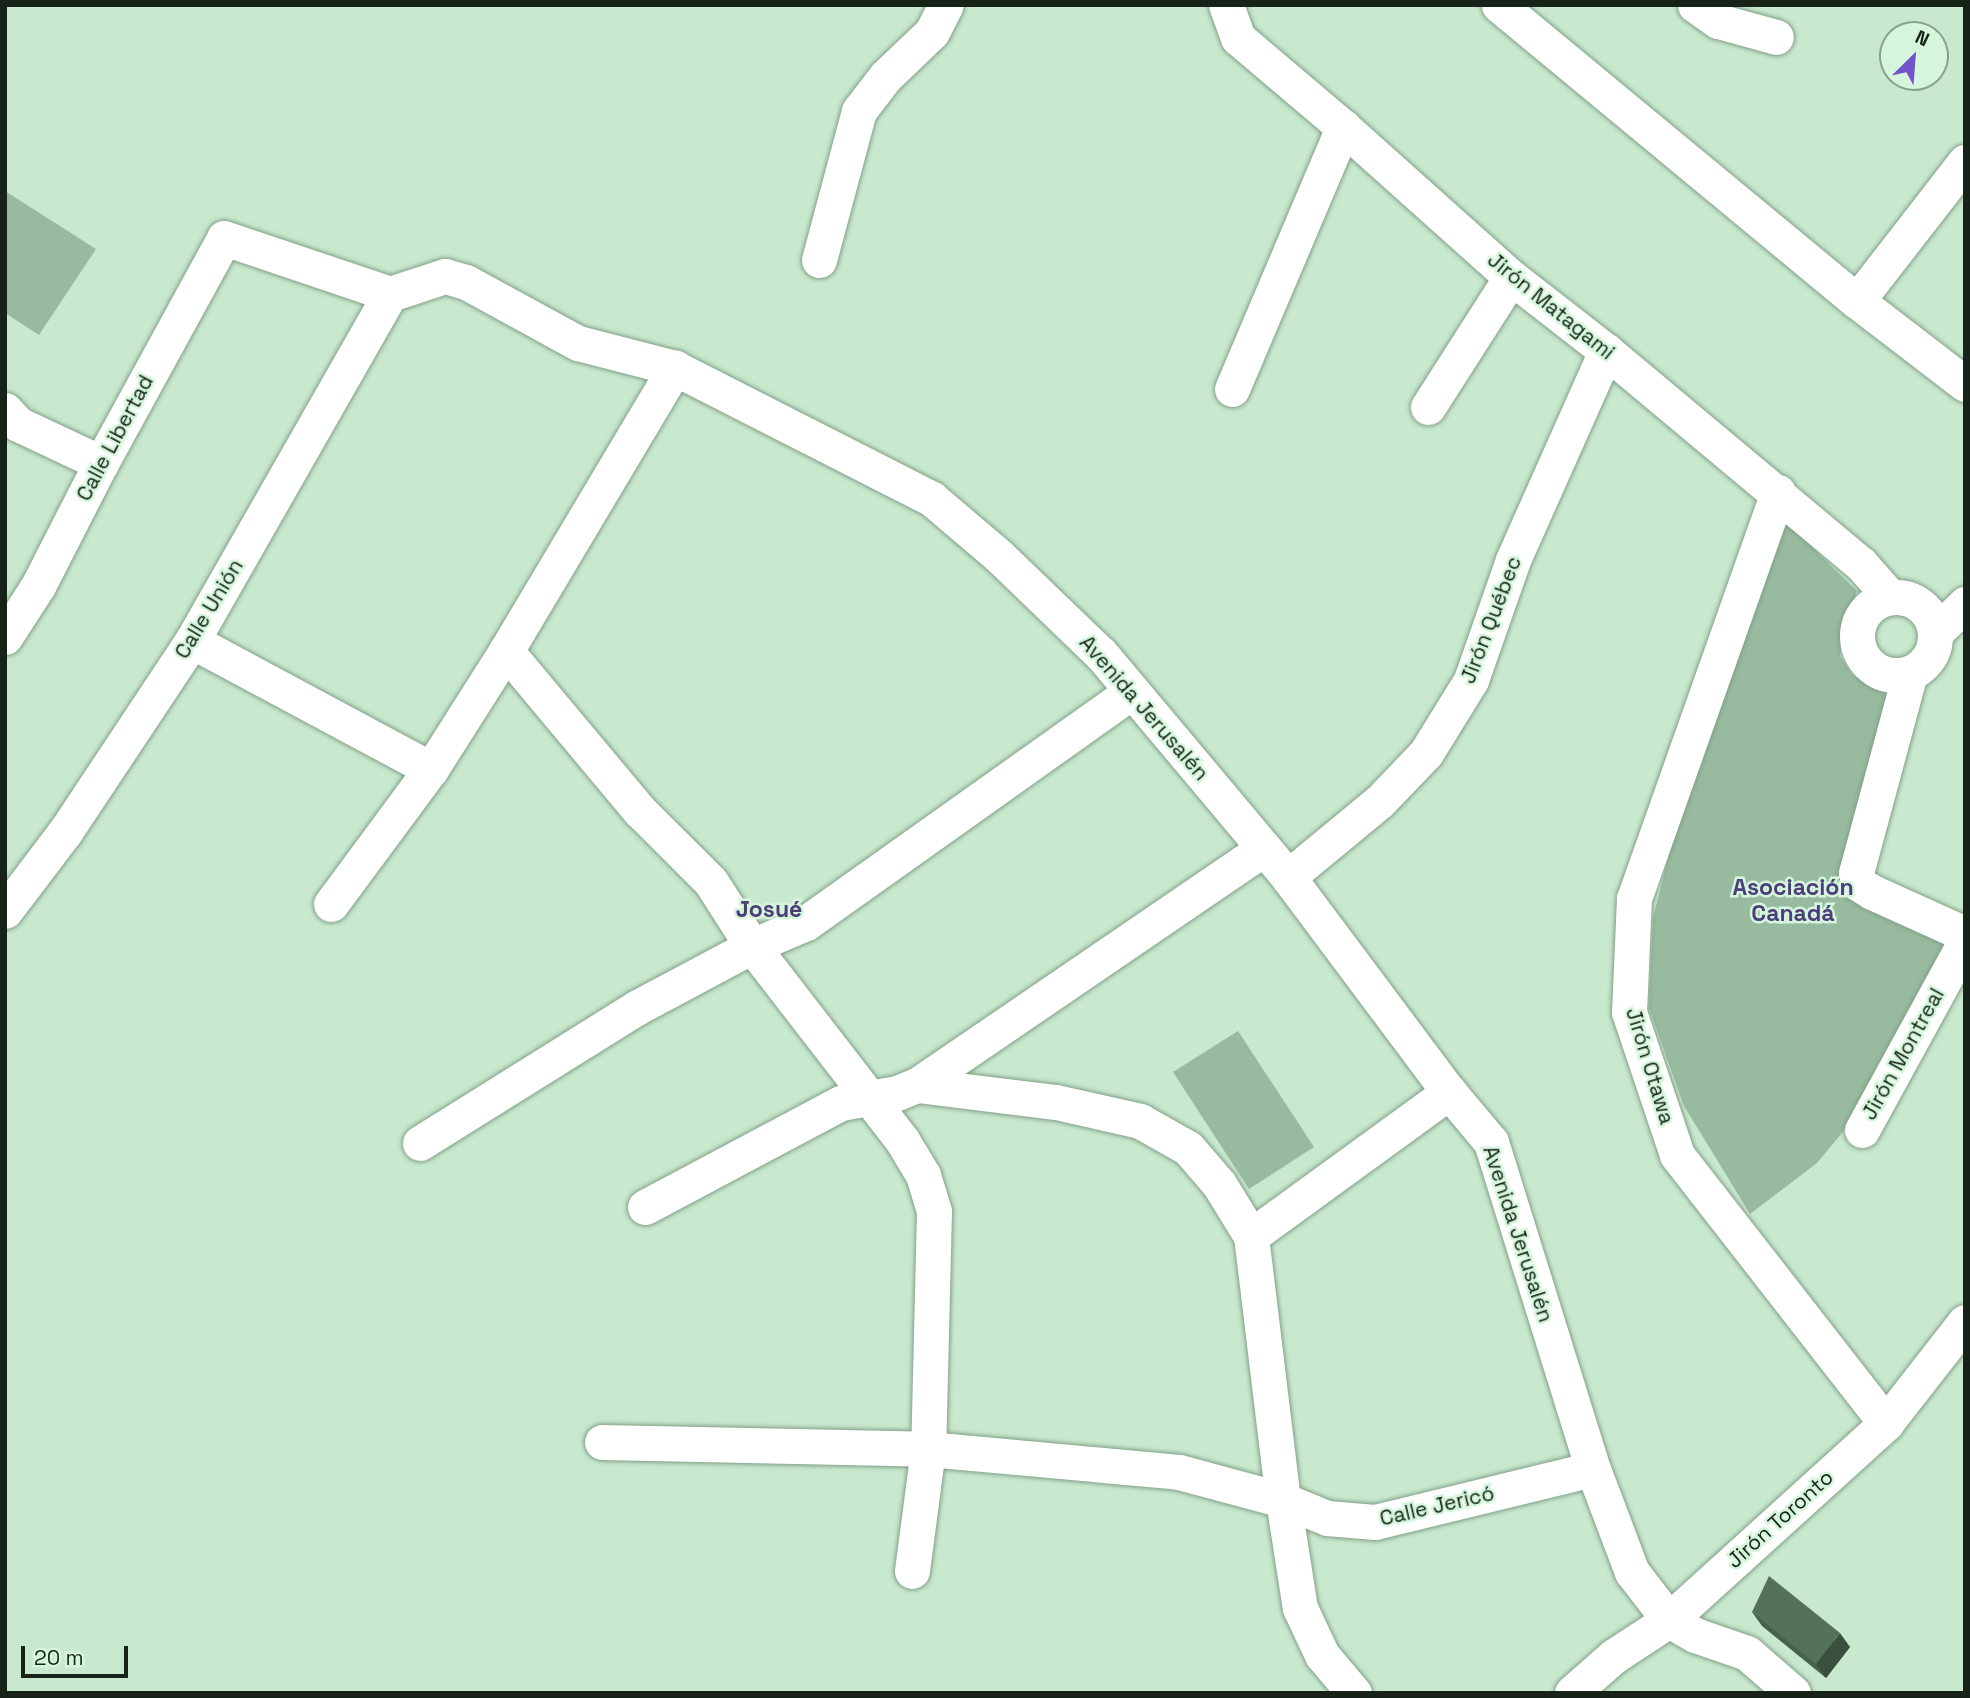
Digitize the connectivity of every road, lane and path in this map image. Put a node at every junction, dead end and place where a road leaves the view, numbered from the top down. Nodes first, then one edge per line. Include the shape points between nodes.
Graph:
1 (946, 5) edge
2 (1226, 5) edge
3 (1499, 5) edge
4 (1695, 5) edge
5 (1776, 37) dead end
6 (1343, 127) junction
7 (1965, 162) edge
8 (819, 260) dead end
9 (1511, 277) junction
10 (390, 293) junction
11 (1857, 301) junction
12 (1606, 351) junction
13 (675, 368) junction
14 (1965, 384) edge
15 (1233, 389) dead end
16 (1428, 407) dead end
17 (5, 410) edge
18 (101, 463) junction
19 (1778, 492) junction
20 (22, 587) edge
21 (1890, 597) junction
22 (1965, 604) edge
23 (1935, 633) junction
24 (5, 637) edge
25 (192, 642) junction
26 (506, 651) junction
27 (1910, 673) junction
28 (1130, 693) junction
29 (431, 769) junction
30 (1264, 848) junction
31 (1288, 877) junction
32 (331, 904) dead end
33 (5, 911) edge
34 (1965, 934) edge
35 (1965, 942) edge
36 (752, 946) junction
37 (917, 1086) junction
38 (1449, 1092) junction
39 (869, 1097) junction
40 (1862, 1130) dead end
41 (420, 1143) dead end
42 (645, 1207) dead end
43 (1251, 1236) junction
44 (1965, 1322) edge
45 (1886, 1423) junction
46 (602, 1442) dead end
47 (928, 1449) junction
48 (1592, 1469) junction
49 (1283, 1500) junction
50 (912, 1571) dead end
51 (1669, 1620) junction
52 (1354, 1693) edge
53 (1572, 1693) edge
54 (1793, 1693) edge

1 - 8 street via 932,32 885,77 859,110
2 - 6 street, Jirón Matagami via 1238,38
3 - 11 street
4 - 5 street via 1718,21
6 - 9 street, Jirón Matagami
6 - 15 street
7 - 11 street
9 - 12 street, Jirón Matagami
9 - 16 street
10 - 13 street, Avenida Jerusalén via 445,276 466,282 578,343
10 - 18 street, Calle Libertad via 224,238
10 - 25 street, Calle Unión
11 - 14 street
12 - 19 street, Jirón Matagami
12 - 31 street, Jirón Québec via 1513,560 1471,680 1426,753 1380,801
13 - 26 street
13 - 28 street, Avenida Jerusalén via 932,499 1101,654
17 - 18 street via 18,424
18 - 20 street, Calle Libertad
19 - 21 street, Jirón Matagami via 1861,564
19 - 45 street, Jirón Otawa via 1634,898 1629,1012 1677,1155
20 - 24 street, Calle Libertad
21 - 23 street via 1903,597 1925,610
21 - 27 street via 1868,608 1860,618 1857,642 1875,670 1897,676
22 - 23 street
23 - 27 street via 1929,657
25 - 29 street
25 - 33 street, Calle Unión via 65,832
26 - 29 street
26 - 36 street via 640,811 711,882
27 - 34 street via 1856,873 1859,884
28 - 30 street, Avenida Jerusalén
28 - 36 street via 806,923
29 - 32 street
30 - 31 street, Avenida Jerusalén
30 - 37 street
31 - 38 street, Avenida Jerusalén
35 - 40 street, Jirón Montreal
36 - 39 street
36 - 41 street via 636,1008
37 - 39 street
37 - 43 street via 1056,1102 1140,1121 1188,1147 1219,1184
38 - 43 street
38 - 48 street, Avenida Jerusalén via 1491,1142 1497,1157
39 - 42 street via 841,1104
39 - 47 street via 923,1175 934,1211
43 - 49 street
44 - 45 street, Jirón Toronto
45 - 51 street, Jirón Toronto
46 - 47 street, Calle Jericó
47 - 49 street, Calle Jericó via 1179,1472
47 - 50 street
48 - 49 street, Calle Jericó via 1375,1522 1327,1518
48 - 51 street, Avenida Jerusalén via 1632,1572
49 - 52 street via 1300,1608 1322,1655
51 - 53 street, Jirón Toronto via 1614,1656
51 - 54 street via 1695,1635 1747,1653

